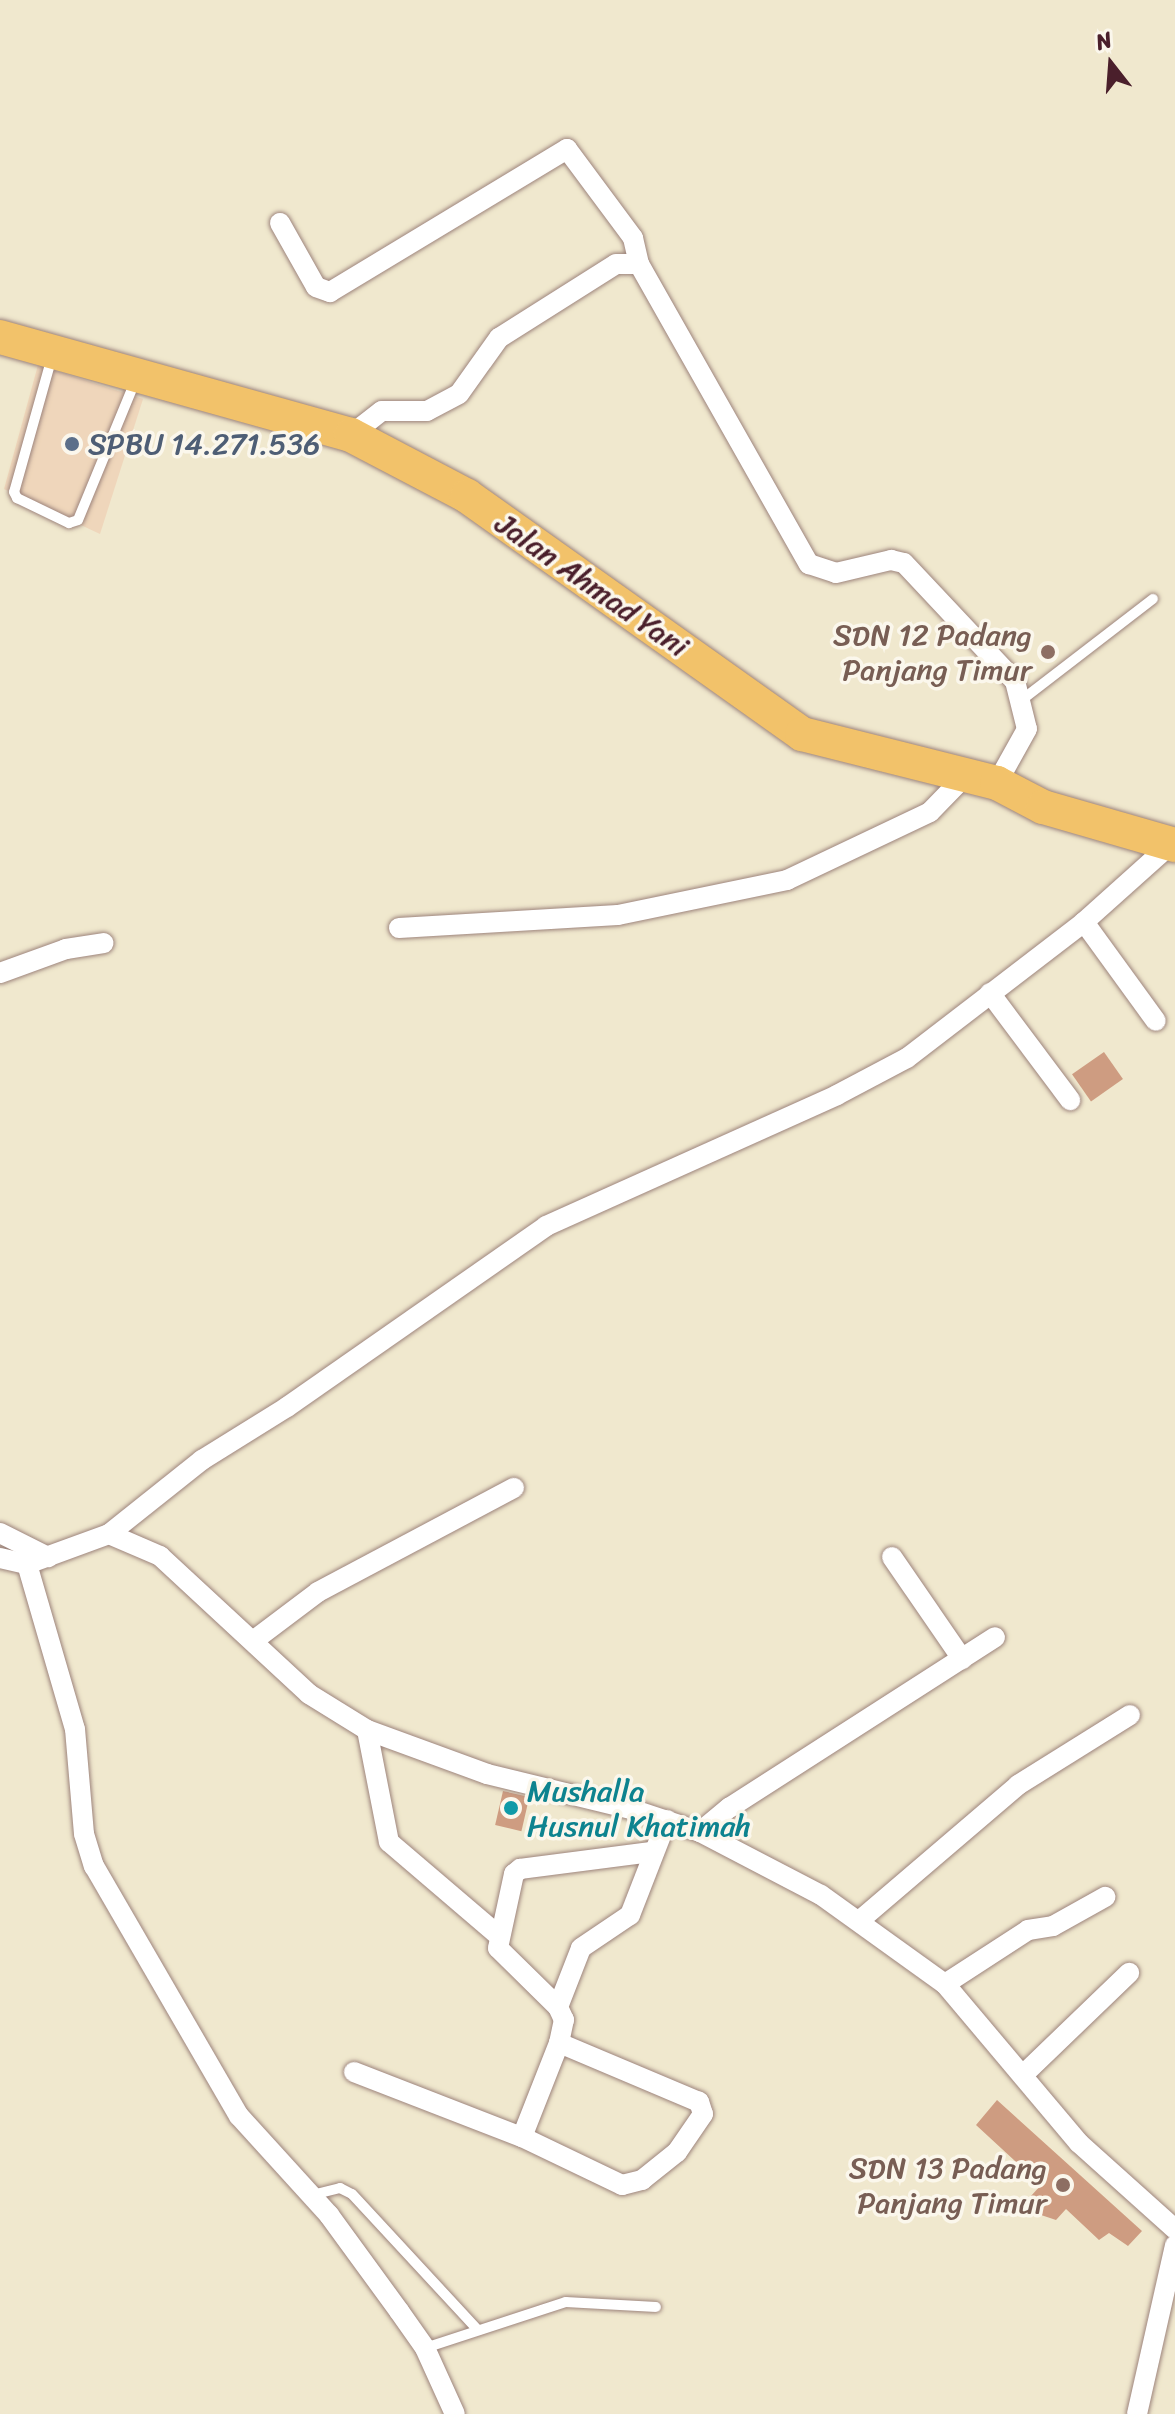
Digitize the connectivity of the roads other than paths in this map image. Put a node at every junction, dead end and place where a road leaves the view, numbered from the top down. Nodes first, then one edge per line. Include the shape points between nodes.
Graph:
1 (280, 223) dead end
2 (639, 264) junction
3 (0, 337) edge
4 (54, 353) junction
5 (137, 377) junction
6 (351, 435) junction
7 (1153, 599) dead end
8 (1023, 699) junction
9 (982, 779) junction
10 (1173, 844) edge
11 (1084, 922) junction
12 (399, 928) dead end
13 (104, 943) dead end
14 (0, 973) edge
15 (990, 993) junction
16 (1156, 1021) dead end
17 (1070, 1100) dead end
18 (514, 1488) dead end
19 (0, 1533) edge
20 (109, 1534) junction
21 (48, 1557) junction
22 (892, 1557) dead end
23 (0, 1558) edge
24 (27, 1564) junction
25 (995, 1637) dead end
26 (253, 1641) junction
27 (962, 1659) junction
28 (1130, 1715) dead end
29 (367, 1730) junction
30 (667, 1820) junction
31 (700, 1832) junction
32 (651, 1852) junction
33 (1105, 1897) dead end
34 (859, 1921) junction
35 (498, 1935) junction
36 (1129, 1973) dead end
37 (945, 1984) junction
38 (558, 2007) junction
39 (559, 2043) junction
40 (354, 2072) dead end
41 (1024, 2074) junction
42 (522, 2137) junction
43 (312, 2195) junction
44 (1175, 2229) edge
45 (1175, 2245) edge
46 (656, 2307) dead end
47 (476, 2328) junction
48 (425, 2348) junction
49 (455, 2414) edge
50 (1137, 2414) edge

1 - 2 street via 316,287 330,292 567,149 633,238
2 - 6 street via 616,264 499,338 459,394 427,411 382,411
2 - 8 street via 809,564 836,573 891,560 904,563 1015,681
3 - 4 highway, Jalan Ahmad Yani
4 - 5 highway, Jalan Ahmad Yani
4 - 5 lane via 15,495 69,523 78,520
5 - 6 highway, Jalan Ahmad Yani
6 - 9 highway, Jalan Ahmad Yani via 467,496 802,734
7 - 8 lane
8 - 9 street via 1025,738
9 - 10 highway, Jalan Ahmad Yani via 1043,807
9 - 12 street via 930,812 787,880 618,915
10 - 11 street
11 - 15 street
11 - 16 street
13 - 14 street via 66,949
15 - 17 street
15 - 20 street via 907,1058 837,1095 546,1226 299,1399 202,1460
18 - 26 street via 318,1592
19 - 21 street
20 - 21 street
20 - 26 street via 160,1556
21 - 24 street
22 - 27 street
23 - 24 street
24 - 43 street via 75,1729 84,1834 94,1866 239,2116
25 - 27 street
26 - 29 street via 309,1694
27 - 31 street via 729,1808
28 - 34 street via 1018,1785
29 - 30 street via 487,1774
29 - 35 street via 389,1842
30 - 31 street
30 - 32 street
31 - 34 street
32 - 35 street via 520,1869 514,1874
32 - 38 street via 630,1915 584,1944
33 - 37 street via 1053,1926 1028,1930
34 - 37 street
35 - 38 street via 502,1957
36 - 41 street
37 - 41 street
38 - 39 street via 564,2020
39 - 42 street
39 - 42 street via 699,2102 703,2114 677,2152 627,2185
40 - 42 street
41 - 44 street via 1079,2143
43 - 47 lane via 340,2188 352,2194
43 - 48 street
45 - 50 street
46 - 47 lane via 566,2302
47 - 48 lane
48 - 49 street

